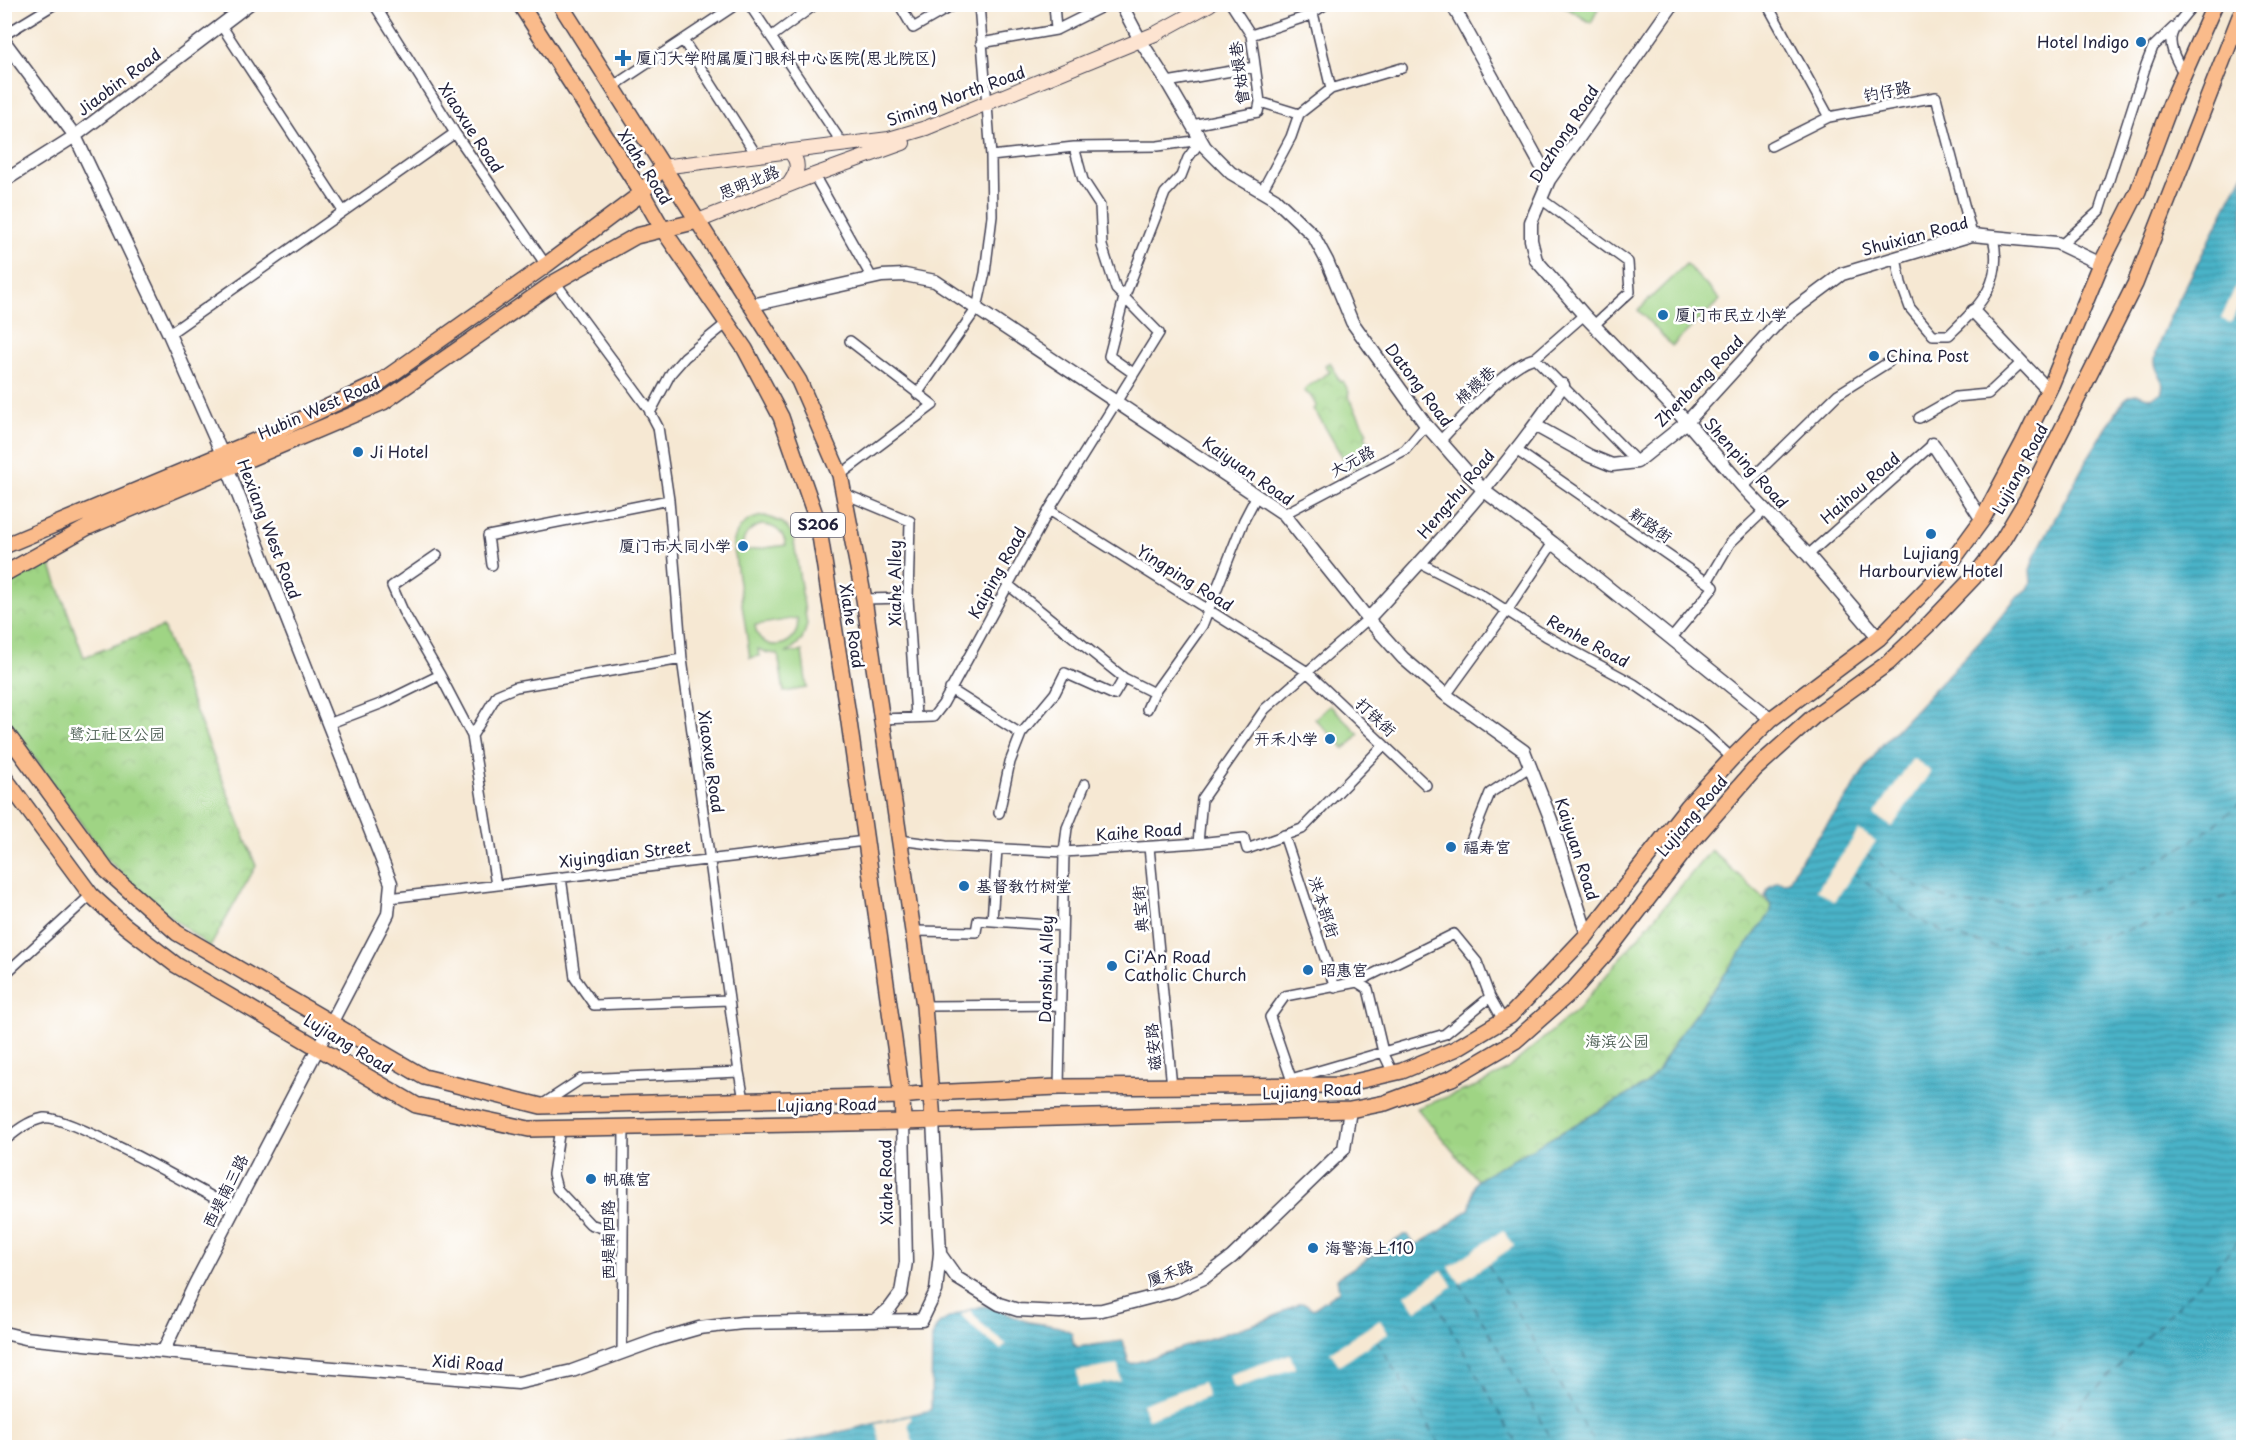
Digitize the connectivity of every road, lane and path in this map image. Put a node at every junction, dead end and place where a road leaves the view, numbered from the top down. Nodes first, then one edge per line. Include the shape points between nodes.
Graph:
1 (55, 4) edge
2 (249, 4) edge
3 (374, 4) edge
4 (520, 4) edge
5 (560, 4) edge
6 (737, 4) edge
7 (749, 4) edge
8 (816, 4) edge
9 (898, 4) edge
10 (955, 4) edge
11 (979, 4) edge
12 (1054, 4) edge
13 (1108, 4) edge
14 (1121, 4) edge
15 (1210, 4) edge
16 (1224, 4) edge
17 (1231, 4) edge
18 (1326, 4) edge
19 (1452, 4) edge
20 (1673, 4) edge
21 (1767, 4) edge
22 (2194, 4) edge
23 (2216, 4) edge
24 (2244, 6) edge
25 (1313, 13) junction
26 (221, 25) junction
27 (2174, 27) junction
28 (1056, 30) junction
29 (4, 35) edge
30 (1251, 35) junction
31 (771, 37) junction
32 (683, 40) junction
33 (4, 41) edge
34 (981, 43) junction
35 (1142, 44) junction
36 (1255, 67) junction
37 (1402, 68) dead end
38 (2184, 74) junction
39 (1167, 82) junction
40 (612, 87) junction
41 (1331, 89) junction
42 (1260, 102) junction
43 (987, 108) junction
44 (1299, 114) junction
45 (1829, 117) junction
46 (1192, 125) junction
47 (455, 133) junction
48 (75, 136) junction
49 (1201, 140) junction
50 (844, 146) junction
51 (1771, 146) dead end
52 (1074, 147) junction
53 (790, 152) junction
54 (757, 156) junction
55 (991, 156) junction
56 (662, 167) junction
57 (814, 175) junction
58 (1549, 180) junction
59 (4, 181) edge
60 (789, 184) junction
61 (1262, 192) junction
62 (642, 193) junction
63 (1541, 199) junction
64 (343, 211) junction
65 (698, 221) junction
66 (662, 228) junction
67 (1972, 235) junction
68 (1994, 237) junction
69 (2061, 245) junction
70 (1896, 258) junction
71 (2101, 264) junction
72 (546, 265) junction
73 (1842, 274) joint
74 (872, 278) junction
75 (555, 282) junction
76 (1124, 298) junction
77 (752, 305) junction
78 (977, 308) junction
79 (1973, 311) junction
80 (1584, 315) junction
81 (726, 323) junction
82 (1594, 325) junction
83 (169, 334) junction
84 (850, 341) dead end
85 (1535, 358) junction
86 (1889, 362) dead end
87 (2022, 362) junction
88 (1133, 373) junction
89 (1563, 385) junction
90 (2048, 390) junction
91 (917, 394) junction
92 (1116, 400) junction
93 (650, 413) junction
94 (1919, 418) dead end
95 (1687, 422) junction
96 (1426, 425) junction
97 (1536, 426) junction
98 (1440, 441) junction
99 (1933, 444) joint
100 (1516, 450) junction
101 (225, 461) junction
102 (1637, 462) junction
103 (840, 475) junction
104 (1743, 487) junction
105 (1483, 490) junction
106 (845, 494) junction
107 (1257, 495) junction
108 (669, 500) junction
109 (1049, 510) junction
110 (1765, 510) junction
111 (1284, 514) junction
112 (1982, 520) junction
113 (44, 530) junction
114 (1553, 543) junction
115 (4, 546) edge
116 (437, 555) dead end
117 (1808, 555) junction
118 (4, 558) edge
119 (1420, 563) junction
120 (492, 565) dead end
121 (4, 574) edge
122 (1707, 582) junction
123 (1007, 584) junction
124 (908, 598) junction
125 (864, 599) junction
126 (1208, 611) junction
127 (1507, 611) junction
128 (1368, 619) junction
129 (1879, 638) junction
130 (1671, 639) junction
131 (682, 659) junction
132 (1306, 671) junction
133 (441, 675) junction
134 (1124, 678) junction
135 (950, 689) junction
136 (1154, 693) junction
137 (1446, 695) junction
138 (1147, 709) dead end
139 (916, 716) junction
140 (881, 719) junction
141 (1771, 719) junction
142 (328, 724) junction
143 (4, 730) edge
144 (1021, 734) junction
145 (472, 736) junction
146 (1384, 746) junction
147 (1732, 758) junction
148 (1531, 766) junction
149 (4, 777) edge
150 (1085, 784) dead end
151 (1426, 785) dead end
152 (999, 813) dead end
153 (1284, 835) junction
154 (899, 840) junction
155 (865, 841) junction
156 (1198, 843) junction
157 (1470, 843) dead end
158 (1149, 848) junction
159 (998, 849) junction
160 (1064, 852) junction
161 (709, 860) junction
162 (561, 877) junction
163 (496, 885) junction
164 (91, 895) junction
165 (389, 898) junction
166 (992, 921) junction
167 (1062, 926) junction
168 (913, 930) junction
169 (1587, 935) junction
170 (4, 975) edge
171 (1357, 982) junction
172 (1335, 988) junction
173 (1490, 997) junction
174 (729, 1000) junction
175 (1164, 1004) joint
176 (1061, 1005) junction
177 (924, 1006) junction
178 (1503, 1020) junction
179 (331, 1023) junction
180 (318, 1047) junction
181 (1383, 1052) junction
182 (739, 1072) junction
183 (1393, 1073) junction
184 (1292, 1082) junction
185 (1059, 1087) junction
186 (1172, 1087) junction
187 (930, 1093) junction
188 (902, 1096) junction
189 (744, 1101) junction
190 (541, 1106) junction
191 (1350, 1110) junction
192 (933, 1121) junction
193 (903, 1122) junction
194 (624, 1126) junction
195 (560, 1128) junction
196 (4, 1141) edge
197 (234, 1209) junction
198 (623, 1235) junction
199 (940, 1253) junction
200 (922, 1320) joint
201 (875, 1321) junction
202 (4, 1334) edge
203 (164, 1350) junction
204 (622, 1353) junction

1 - 29 street
2 - 26 street, Jiaobin Road
3 - 47 street, Xiaoxue Road
4 - 62 main road, Xiahe Road / S206
5 - 40 main road, Xiahe Road / S206
6 - 32 street
7 - 31 street
8 - 31 street
9 - 10 street via 913,28
11 - 34 street
12 - 28 street
13 - 28 street
14 - 35 street, Datong Road
15 - 35 main road, Siming North Road
16 - 35 main road via 1196,23
17 - 30 street, 曾姑娘巷
18 - 25 street
19 - 58 street
20 - 58 street, Dazhong Road
21 - 45 street
22 - 27 street
23 - 38 main road, Lujiang Road
24 - 191 main road, Lujiang Road via 2135,284 2027,499 1974,577 1888,663 1813,717 1754,770 1574,989 1515,1041 1452,1078 1384,1103
25 - 30 street
25 - 41 street
26 - 48 street, Jiaobin Road
26 - 64 street
27 - 38 street via 2170,46
27 - 69 street via 2153,47 2099,211
28 - 34 street
30 - 36 street, 曾姑娘巷
31 - 50 street
32 - 40 street
32 - 54 street
33 - 48 street, Hexiang West Road
34 - 43 street
35 - 39 street, Datong Road
35 - 43 main road, Siming North Road
36 - 39 street
36 - 42 street, 曾姑娘巷
37 - 41 street
38 - 71 main road, Lujiang Road via 2138,191
39 - 46 street, Datong Road
40 - 56 main road, Xiahe Road / S206
41 - 44 street
42 - 44 street
42 - 46 street, 曾姑娘巷 via 1258,112
43 - 50 main road, Siming North Road via 889,139
43 - 55 street
43 - 57 main road, 思明北路
44 - 61 street
45 - 51 street
45 - 67 street, 钓仔路 via 1936,97
46 - 49 street, Datong Road
47 - 64 street
47 - 72 street, Xiaoxue Road
48 - 59 street, Jiaobin Road
48 - 83 street, Hexiang West Road
49 - 52 street via 1158,146
49 - 61 street, Datong Road via 1231,173
49 - 76 street via 1181,176 1165,193
50 - 53 main road, Siming North Road
52 - 55 street
52 - 76 street via 1083,180 1100,206 1102,246 1116,290
53 - 54 main road, Siming North Road
53 - 60 main road via 796,158 797,174
54 - 56 main road, Siming North Road
55 - 78 street via 992,216
56 - 62 main road, Hubin West Road
56 - 65 main road, Xiahe Road / S206
57 - 60 main road, 思明北路
57 - 74 street
58 - 63 street, Dazhong Road
60 - 65 main road, 思明北路
61 - 96 street, Datong Road via 1275,199 1313,235 1352,322
62 - 66 main road, Xiahe Road / S206
62 - 72 main road, Hubin West Road
63 - 80 street, Dazhong Road via 1531,222 1536,260
63 - 82 street via 1628,262 1630,292
64 - 83 street
65 - 66 main road, Hubin West Road
65 - 77 main road, Xiahe Road / S206
66 - 75 main road, Hubin West Road via 636,236
66 - 81 main road, Xiahe Road / S206
67 - 68 street, Shuixian Road
67 - 70 street, Shuixian Road
68 - 69 street, Shuixian Road
68 - 79 street via 1994,280
69 - 71 street, Shuixian Road
70 - 73 street, Shuixian Road
70 - 79 street via 1910,308 1933,335 1949,335
71 - 90 main road, Lujiang Road
72 - 101 main road, Hubin West Road via 379,383
73 - 95 street, Zhenbang Road via 1779,321
74 - 77 street, Kaiyuan Road
74 - 78 street, Kaiyuan Road via 905,274 935,280
75 - 93 street, Xiaoxue Road
75 - 101 main road, Hubin West Road via 383,402
76 - 88 street via 1109,356
76 - 88 street via 1159,333
77 - 103 main road, Xiahe Road / S206 via 799,381
78 - 91 street
78 - 92 street, Kaiyuan Road
79 - 87 street
80 - 82 street, Shenping Road
80 - 85 street, 棉襪巷
81 - 93 street via 671,373
81 - 155 main road, Xiahe Road / S206 via 745,349 782,417 818,523
82 - 95 street, Shenping Road
83 - 101 street, Hexiang West Road
84 - 91 street
85 - 89 street
85 - 98 street, 棉襪巷 via 1523,360
86 - 104 street via 1838,394
87 - 90 street
87 - 94 street via 1988,394 1956,397
88 - 92 street, Kaiping Road
89 - 97 street, Hengzhu Road
89 - 102 street
90 - 112 main road, Lujiang Road
91 - 103 street via 933,405
92 - 107 street, Kaiyuan Road
92 - 109 street, Kaiping Road
93 - 108 street, Xiaoxue Road via 658,427
95 - 102 street, Zhenbang Road
95 - 104 street, Shenping Road
96 - 98 street, Datong Road
96 - 111 street, 大元路 via 1405,450
97 - 100 street, Hengzhu Road
97 - 102 street via 1612,465
98 - 105 street, Datong Road
99 - 112 street
99 - 117 street, Haihou Road
100 - 105 street, Hengzhu Road
100 - 122 street, 新路街
101 - 113 main road, Hubin West Road
101 - 121 main road, Hubin West Road via 88,527
101 - 142 street, Hexiang West Road
103 - 106 main road, Xiahe Road / S206
104 - 110 street, Shenping Road
105 - 114 street, Datong Road
105 - 119 street, Hengzhu Road
106 - 124 street, Xiahe Alley via 910,521
106 - 125 main road, Xiahe Road / S206
107 - 111 street, Kaiyuan Road
107 - 126 street
108 - 120 street via 488,536
108 - 131 street, Xiaoxue Road
109 - 123 street, Kaiping Road
109 - 126 street, Yingping Road
110 - 117 street, Shenping Road
110 - 122 street via 1730,543
111 - 128 street, Kaiyuan Road
112 - 129 main road, Lujiang Road via 1947,568
113 - 115 main road, Hubin West Road
113 - 118 main road
114 - 127 street
114 - 130 street, Datong Road
116 - 133 street via 392,586
117 - 129 street, Shenping Road
119 - 127 street, Renhe Road
119 - 128 street, Hengzhu Road
122 - 130 street via 1714,587
123 - 134 street
123 - 135 street, Kaiping Road
124 - 125 street
124 - 139 street, Xiahe Alley
125 - 140 main road, Xiahe Road / S206
126 - 132 street, Yingping Road
126 - 136 street via 1202,626
127 - 137 street
127 - 147 street, Renhe Road via 1634,684 1700,729
128 - 132 street, Kaihe Road
128 - 137 street, Kaiyuan Road via 1403,658
129 - 141 main road, Lujiang Road
130 - 141 street, Datong Road
131 - 145 street via 516,687 497,695
131 - 161 street, Xiaoxue Road
132 - 146 street, 打铁街
132 - 156 street, Kaihe Road via 1265,709 1202,799
133 - 142 street
133 - 145 street
134 - 136 street
134 - 144 street via 1114,695 1065,673 1055,693
135 - 139 street, Kaiping Road via 933,717
135 - 144 street
136 - 138 street
137 - 148 street, Kaiyuan Road via 1524,751
139 - 140 street, Kaiping Road
140 - 154 main road, Xiahe Road / S206
141 - 147 main road, Lujiang Road
142 - 165 street, Hexiang West Road via 391,883
143 - 179 main road, Lujiang Road via 107,871 177,933
144 - 152 street via 1010,762
145 - 163 street
146 - 151 street, 打铁街
146 - 153 street via 1302,828
147 - 169 main road, Lujiang Road via 1688,806
148 - 157 street via 1490,793
148 - 169 street, Kaiyuan Road
149 - 164 main road, Lujiang Road
150 - 160 street, Danshui Alley via 1068,828
153 - 156 street via 1247,849 1244,838
153 - 172 street, 洪本部街
154 - 159 street, Kaihe Road
154 - 168 main road, Xiahe Road / S206
155 - 161 street, Xiyingdian Street
155 - 188 main road, Xiahe Road / S206
156 - 158 street, Kaihe Road
158 - 160 street, Kaihe Road
158 - 175 street, 典宝街
159 - 160 street, Kaihe Road
159 - 166 street
160 - 167 street, Danshui Alley
161 - 162 street, Xiyingdian Street
161 - 174 street, Xiaoxue Road
162 - 163 street, Xiyingdian Street
162 - 174 street via 575,978 594,1005
163 - 165 street, Xiyingdian Street
164 - 170 street
164 - 180 main road, Lujiang Road via 176,964
165 - 179 street, Hexiang West Road via 388,914
166 - 167 street
166 - 168 street via 978,920 976,932
167 - 176 street, Danshui Alley
168 - 177 main road, Xiahe Road / S206
169 - 178 main road, Lujiang Road
171 - 172 street
171 - 173 street via 1454,934 1477,962
171 - 181 street via 1368,989
172 - 184 street via 1285,996 1270,1017
173 - 178 street
173 - 181 street via 1445,1034
174 - 182 street, Xiaoxue Road
175 - 186 street, 磁安路
176 - 177 street
176 - 185 street, Danshui Alley
177 - 187 main road, Xiahe Road / S206
178 - 183 main road, Lujiang Road via 1455,1049
179 - 180 street, Hexiang West Road
179 - 190 main road, Lujiang Road via 424,1077
180 - 195 main road, Lujiang Road via 416,1105 529,1129
180 - 197 street, 西堤南三路
181 - 183 street
181 - 184 street
182 - 189 street, Xiaoxue Road
182 - 190 street via 581,1080
183 - 184 main road, Lujiang Road via 1341,1085
184 - 186 main road, Lujiang Road
185 - 186 main road, Lujiang Road
185 - 187 main road, Lujiang Road
187 - 188 main road, Lujiang Road
187 - 192 main road, Xiahe Road / S206
188 - 189 main road, Lujiang Road
188 - 193 main road, Xiahe Road / S206
189 - 190 main road, Lujiang Road
191 - 192 main road, Lujiang Road
191 - 199 street, 厦禾路 via 1344,1149 1232,1257 1204,1278 1175,1291 1102,1310 1018,1310 999,1304 957,1278
192 - 193 main road, Lujiang Road
192 - 199 street, Xiahe Road / S206
193 - 194 main road, Lujiang Road
193 - 201 street, Xiahe Road / S206 via 906,1262 901,1293
194 - 195 main road, Lujiang Road
194 - 198 street, 西堤南四路
195 - 198 street via 553,1174 557,1190 590,1224
196 - 197 street via 20,1128 46,1118 87,1131
197 - 203 street, 西堤南三路
198 - 204 street, 西堤南四路
199 - 200 street, Xiahe Road / S206 via 936,1291
200 - 201 street, Xidi Road
201 - 204 street, Xidi Road via 721,1324
202 - 203 street, Xidi Road
203 - 204 street, Xidi Road via 518,1383 572,1371

